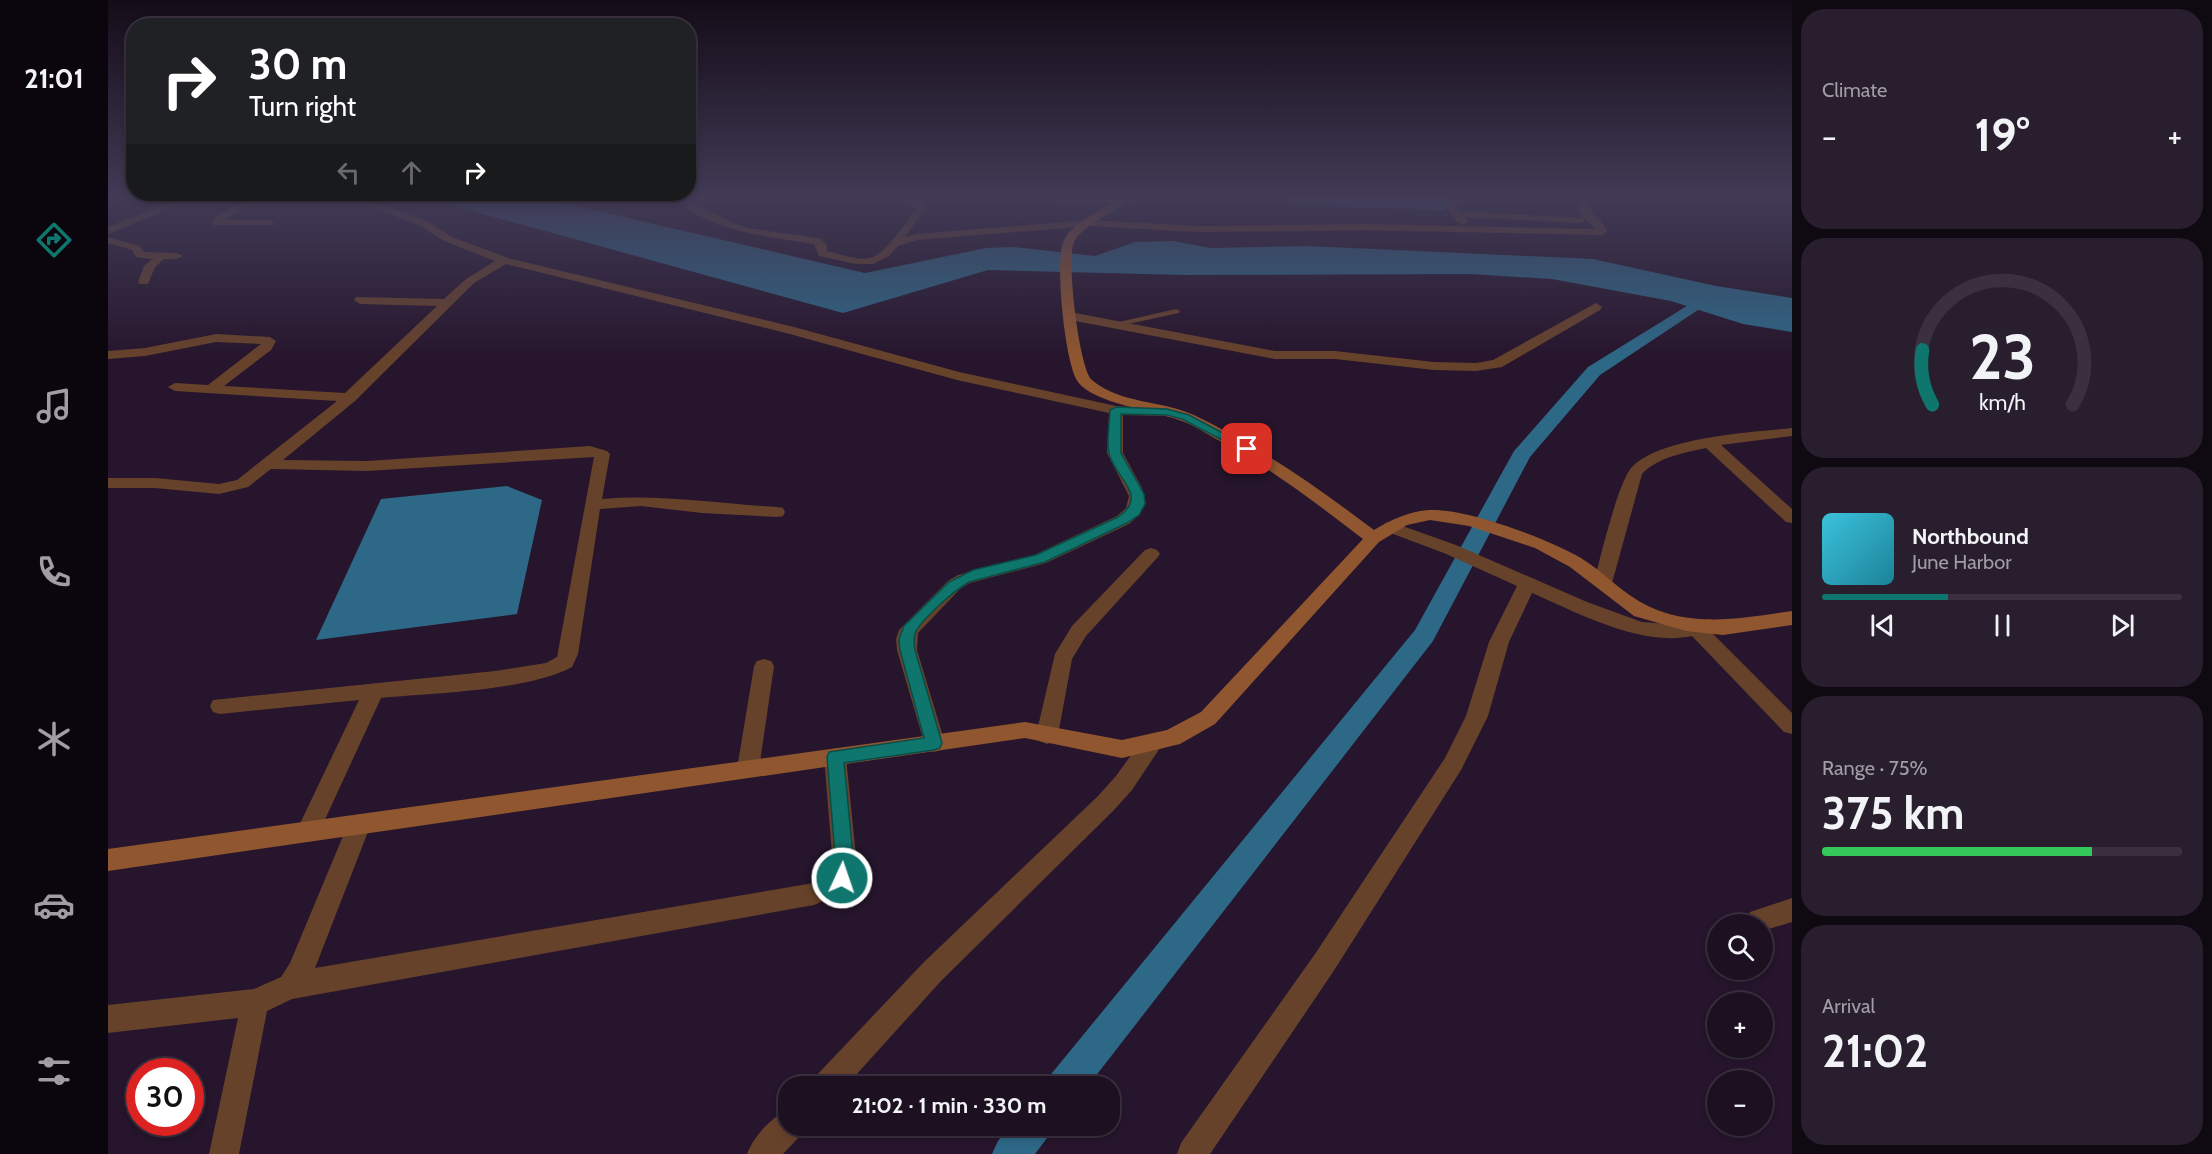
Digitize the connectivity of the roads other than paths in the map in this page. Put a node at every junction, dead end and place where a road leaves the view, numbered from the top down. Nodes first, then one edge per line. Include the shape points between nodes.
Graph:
1 (138, 252) edge
2 (482, 252) edge
3 (821, 252) edge
4 (887, 252) edge
5 (1067, 252) edge
6 (161, 256) junction
7 (177, 256) dead end
8 (504, 260) junction
9 (144, 282) dead end
10 (360, 300) dead end
11 (449, 303) junction
12 (1596, 307) dead end
13 (1176, 311) dead end
14 (1070, 316) junction
15 (1114, 324) junction
16 (109, 355) edge
17 (176, 387) dead end
18 (211, 389) junction
19 (350, 398) junction
20 (1116, 410) junction
21 (1167, 412) junction
22 (1792, 432) edge
23 (1711, 444) junction
24 (270, 464) junction
25 (108, 483) edge
26 (593, 505) junction
27 (777, 512) dead end
28 (1792, 518) edge
29 (1382, 533) junction
30 (1151, 554) dead end
31 (1527, 583) junction
32 (1603, 583) junction
33 (1792, 618) edge
34 (1702, 628) junction
35 (764, 666) dead end
36 (374, 691) junction
37 (220, 706) dead end
38 (1792, 726) edge
39 (1047, 735) junction
40 (1153, 742) junction
41 (934, 743) junction
42 (835, 757) junction
43 (748, 769) junction
44 (359, 825) junction
45 (308, 832) junction
46 (108, 860) edge
47 (1792, 910) edge
48 (1773, 916) edge
49 (290, 986) junction
50 (255, 1002) junction
51 (108, 1019) edge
52 (835, 1076) edge
53 (779, 1136) edge
54 (224, 1154) edge
55 (762, 1154) edge
56 (1192, 1154) edge

1 - 6 street
2 - 8 street
3 - 4 street via 856,261 873,261
5 - 14 main road via 1065,279
6 - 7 street
6 - 9 street via 150,266
8 - 11 street via 470,281
8 - 20 street via 780,327 957,376
10 - 11 street
11 - 19 street
12 - 15 street via 1497,364 1476,367 1335,355 1275,355
13 - 15 lane
14 - 15 street
14 - 21 main road via 1077,364 1084,381 1114,398
16 - 18 street via 216,338 270,341
17 - 18 street
18 - 19 street
19 - 24 street
20 - 21 street
20 - 41 street via 1115,453 1137,494 1134,512 1040,559 964,579 909,630 907,650
21 - 29 main road via 1185,417 1247,449 1327,503
22 - 23 street
23 - 28 street
23 - 32 street via 1667,452 1635,471 1611,543
24 - 25 street via 232,488
24 - 26 street via 368,466 598,452 602,459
26 - 27 street via 640,501
26 - 36 street via 565,662 550,670 495,679
29 - 31 street via 1450,549
29 - 32 main road via 1402,521 1430,515 1471,521 1541,544
29 - 40 main road via 1208,718 1172,738
30 - 39 street via 1079,631 1062,659
31 - 34 street via 1641,629 1680,632
31 - 56 street via 1499,642 1477,716 1453,764 1324,963
32 - 34 main road via 1641,611
33 - 34 main road
34 - 38 street
35 - 43 street
36 - 37 street
36 - 45 street
39 - 40 main road via 1122,749
39 - 41 main road via 1025,730
40 - 52 street via 1106,803 932,972
41 - 42 main road
42 - 43 main road
42 - 49 street via 845,866 842,878 831,887 814,894 662,922
43 - 44 main road
44 - 45 main road
44 - 49 street via 300,972
45 - 46 main road
47 - 48 street
49 - 50 street
50 - 51 street
50 - 54 street
53 - 55 street

